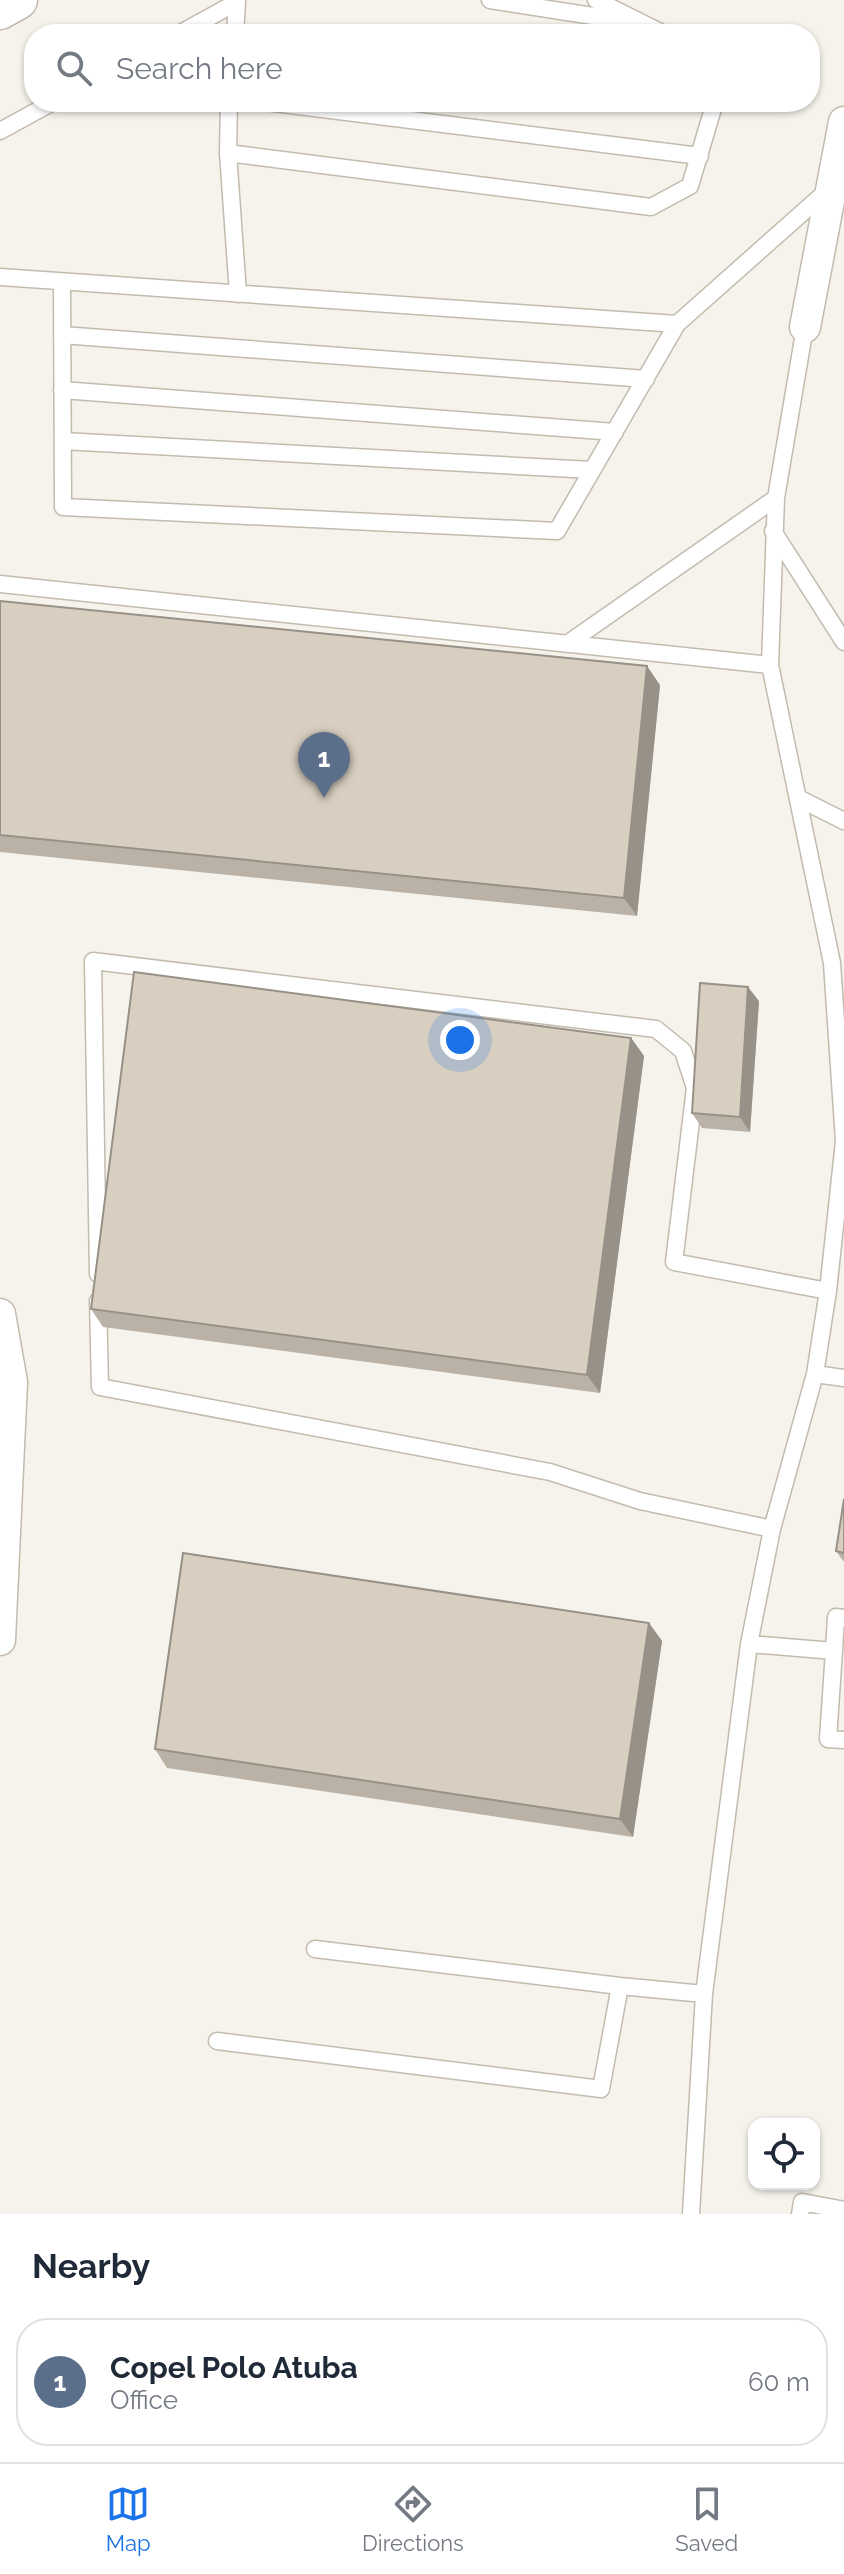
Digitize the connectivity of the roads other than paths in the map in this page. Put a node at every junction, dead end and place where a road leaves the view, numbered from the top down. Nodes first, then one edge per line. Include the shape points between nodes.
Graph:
1 (18, 0) edge
2 (490, 0) edge
3 (596, 0) edge
4 (239, 1) edge
5 (0, 10) edge
6 (638, 23) joint
7 (197, 24) edge
8 (236, 24) edge
9 (35, 112) edge
10 (229, 112) edge
11 (346, 112) edge
12 (712, 112) edge
13 (844, 122) edge
14 (0, 131) edge
15 (228, 153) junction
16 (700, 156) junction
17 (832, 186) junction
18 (0, 277) edge
19 (62, 282) junction
20 (238, 294) junction
21 (677, 324) junction
22 (805, 327) joint
23 (62, 335) junction
24 (646, 379) junction
25 (62, 390) junction
26 (615, 432) junction
27 (63, 441) junction
28 (592, 470) junction
29 (776, 498) junction
30 (773, 531) junction
31 (0, 584) edge
32 (844, 642) edge
33 (567, 644) junction
34 (770, 665) junction
35 (798, 798) junction
36 (844, 821) edge
37 (828, 1291) junction
38 (0, 1314) edge
39 (815, 1374) junction
40 (844, 1378) edge
41 (772, 1529) junction
42 (844, 1618) edge
43 (0, 1619) edge
44 (0, 1640) edge
45 (749, 1644) junction
46 (834, 1651) junction
47 (844, 1740) edge
48 (315, 1949) dead end
49 (620, 1986) junction
50 (704, 1994) junction
51 (217, 2041) dead end
52 (844, 2210) edge
53 (691, 2214) edge
54 (800, 2214) edge

1 - 5 street
2 - 6 lane
3 - 6 lane
4 - 7 lane
4 - 8 lane
9 - 14 lane
10 - 15 lane
11 - 16 lane
12 - 16 lane
13 - 17 street
15 - 16 lane via 651,207 690,186
15 - 20 lane
17 - 21 lane
17 - 22 street
18 - 19 lane
19 - 20 lane
19 - 23 lane
20 - 21 lane
21 - 24 lane
22 - 29 lane
23 - 24 lane
23 - 25 lane
24 - 26 lane
25 - 26 lane
25 - 27 lane
26 - 28 lane
27 - 28 lane
27 - 28 lane via 63,507 557,531
29 - 30 lane
29 - 33 lane
30 - 32 lane
30 - 34 lane
31 - 33 lane
33 - 34 lane
34 - 35 lane
35 - 36 lane
35 - 37 lane via 832,963 844,1141
37 - 39 lane
37 - 41 lane via 674,1262 695,1088 683,1051 656,1029 93,961 100,1387 550,1472 640,1501
38 - 43 street via 12,1382
39 - 40 lane
39 - 41 lane
41 - 45 lane
42 - 46 lane via 836,1617
43 - 44 street
45 - 46 lane
45 - 50 lane
46 - 47 lane via 828,1739
48 - 49 lane
49 - 50 lane
49 - 51 lane via 601,2089
50 - 53 lane
52 - 54 lane via 802,2202

